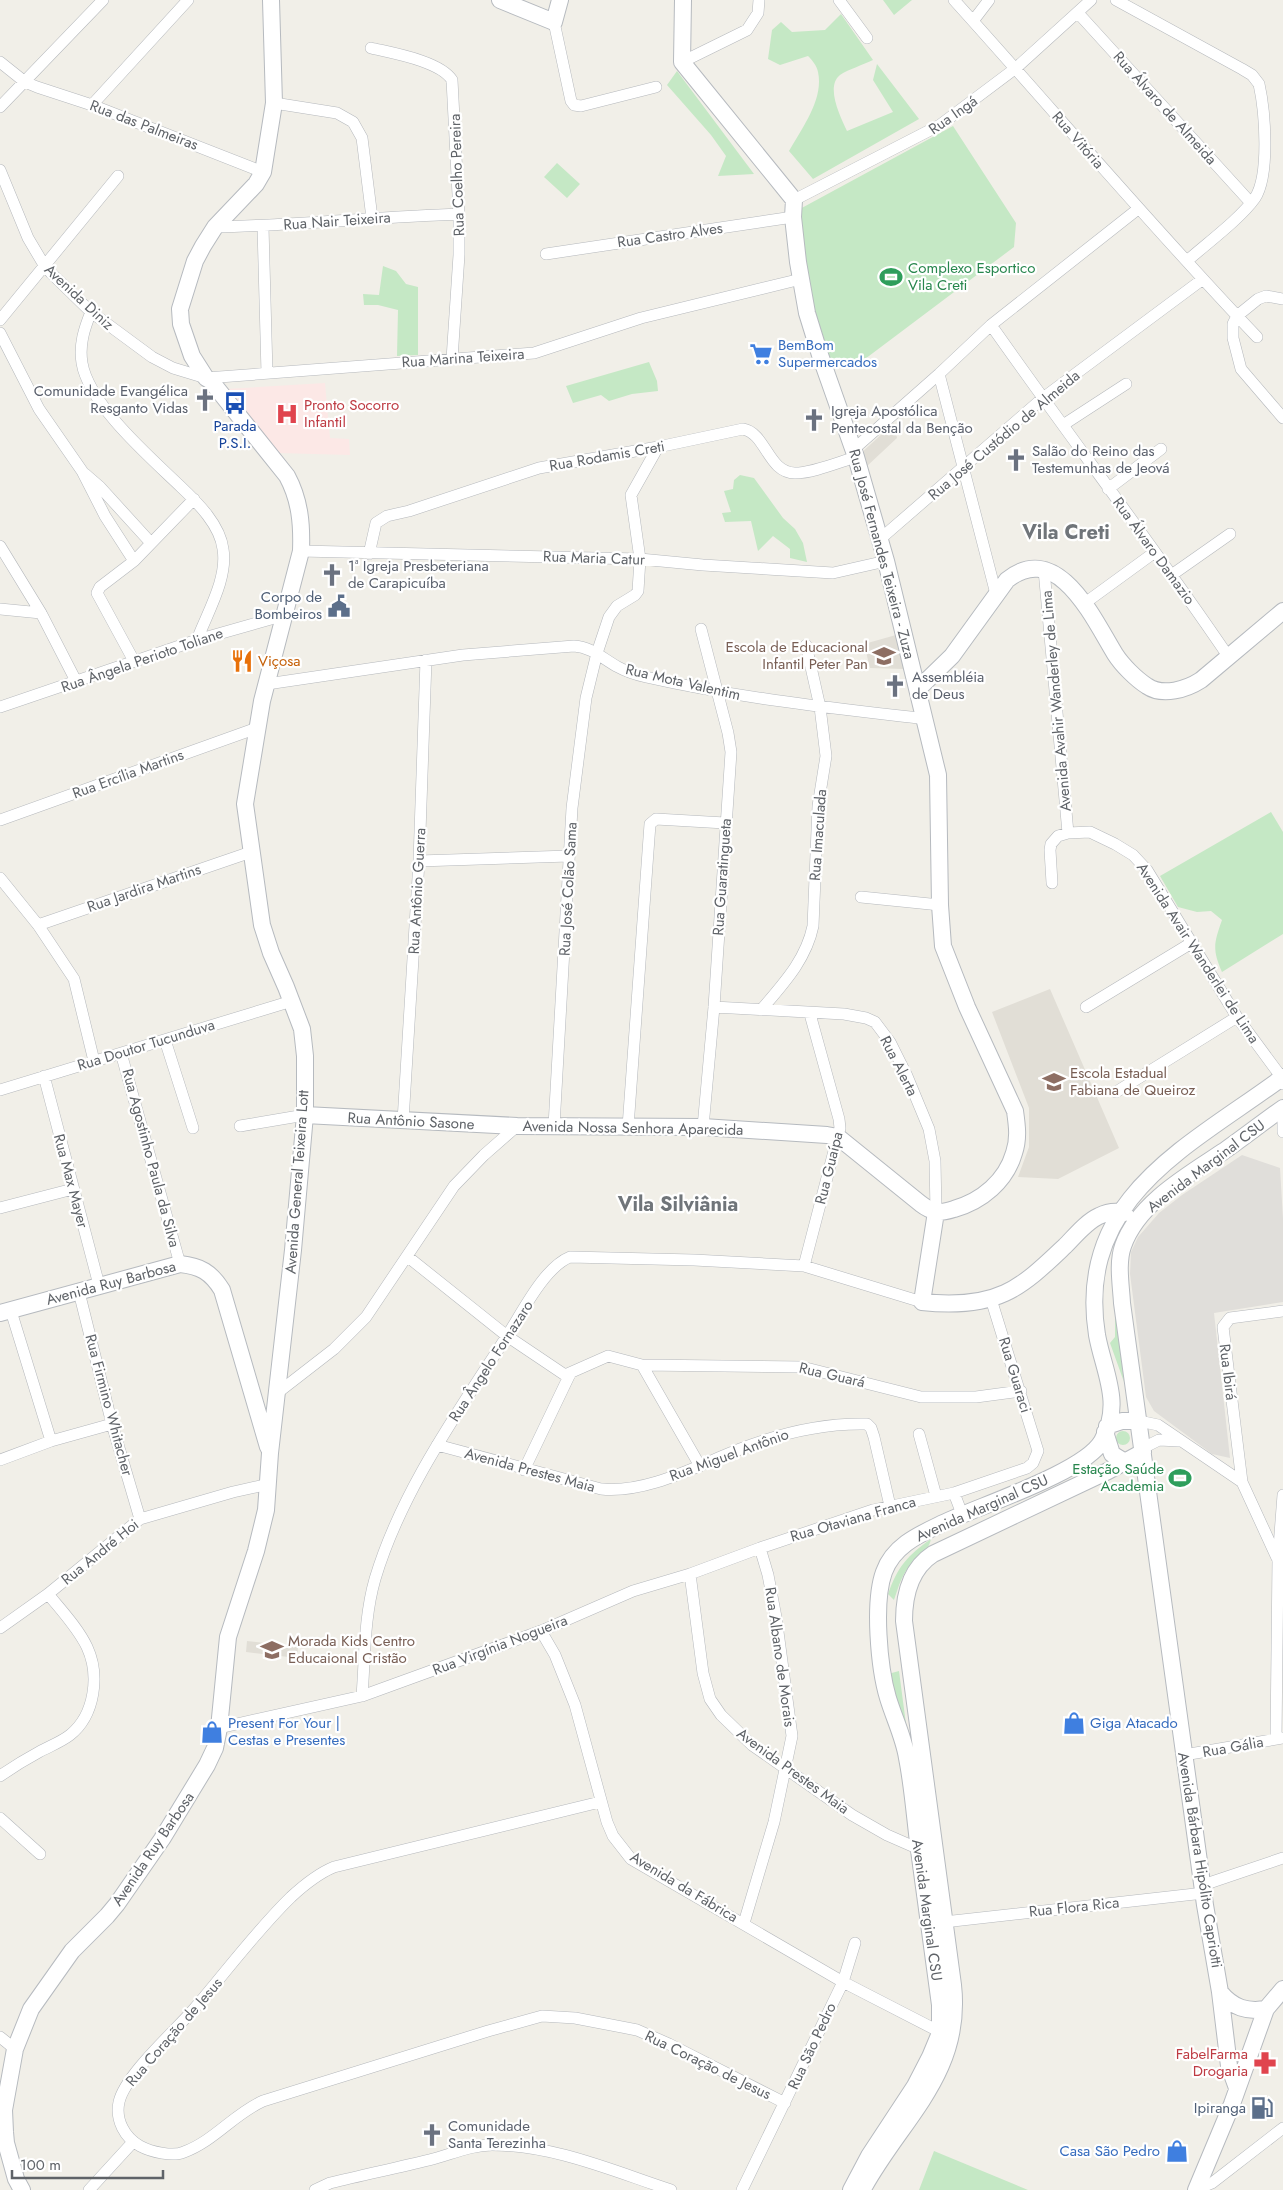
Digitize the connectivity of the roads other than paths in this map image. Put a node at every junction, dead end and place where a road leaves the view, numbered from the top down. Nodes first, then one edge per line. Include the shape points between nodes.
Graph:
1 (104, 0) edge
2 (188, 0) edge
3 (271, 0) edge
4 (500, 0) edge
5 (560, 0) edge
6 (683, 0) edge
7 (759, 0) edge
8 (839, 0) edge
9 (954, 0) edge
10 (988, 0) edge
11 (1091, 0) edge
12 (1116, 0) edge
13 (1078, 13) junction
14 (973, 21) junction
15 (554, 22) junction
16 (867, 38) dead end
17 (371, 48) dead end
18 (0, 62) edge
19 (682, 62) junction
20 (1016, 68) junction
21 (25, 82) junction
22 (656, 87) dead end
23 (274, 103) junction
24 (92, 104) junction
25 (0, 108) edge
26 (0, 170) edge
27 (263, 172) junction
28 (118, 176) dead end
29 (3, 193) edge
30 (794, 200) junction
31 (1251, 203) junction
32 (1138, 209) junction
33 (459, 214) junction
34 (793, 217) junction
35 (372, 218) junction
36 (262, 227) junction
37 (214, 228) junction
38 (546, 254) dead end
39 (1186, 261) junction
40 (44, 265) junction
41 (801, 279) junction
42 (1203, 279) junction
43 (1283, 299) edge
44 (91, 312) junction
45 (1237, 316) junction
46 (0, 320) edge
47 (991, 325) junction
48 (0, 334) edge
49 (1257, 337) dead end
50 (452, 359) junction
51 (267, 373) junction
52 (939, 374) junction
53 (206, 378) junction
54 (1126, 384) dead end
55 (1043, 398) junction
56 (1283, 418) edge
57 (1063, 425) junction
58 (658, 447) junction
59 (1161, 449) dead end
60 (855, 453) junction
61 (965, 468) junction
62 (82, 471) junction
63 (1108, 488) junction
64 (194, 499) junction
65 (1230, 534) dead end
66 (879, 540) junction
67 (151, 543) junction
68 (0, 546) edge
69 (301, 551) junction
70 (1156, 552) junction
71 (369, 554) junction
72 (640, 559) junction
73 (134, 561) junction
74 (886, 561) junction
75 (1044, 570) junction
76 (1173, 574) junction
77 (996, 594) junction
78 (1085, 603) junction
79 (0, 609) edge
80 (1283, 611) edge
81 (41, 613) junction
82 (285, 615) junction
83 (701, 629) dead end
84 (197, 640) junction
85 (806, 645) dead end
86 (597, 653) junction
87 (1228, 656) junction
88 (426, 660) junction
89 (134, 661) junction
90 (76, 681) junction
91 (267, 684) junction
92 (918, 689) junction
93 (718, 692) junction
94 (0, 707) edge
95 (820, 707) junction
96 (926, 719) junction
97 (257, 728) junction
98 (0, 820) edge
99 (725, 823) junction
100 (1068, 833) junction
101 (251, 852) junction
102 (569, 856) junction
103 (419, 861) junction
104 (0, 878) edge
105 (1052, 883) dead end
106 (861, 897) dead end
107 (940, 905) junction
108 (38, 925) junction
109 (1192, 942) junction
110 (292, 1001) junction
111 (714, 1007) junction
112 (1086, 1007) dead end
113 (762, 1010) junction
114 (810, 1014) junction
115 (1237, 1017) junction
116 (165, 1040) junction
117 (121, 1053) junction
118 (94, 1061) junction
119 (44, 1076) junction
120 (1283, 1080) edge
121 (0, 1090) edge
122 (1116, 1092) dead end
123 (1283, 1108) edge
124 (305, 1115) junction
125 (1283, 1119) edge
126 (403, 1121) junction
127 (240, 1126) dead end
128 (517, 1126) junction
129 (554, 1126) junction
130 (628, 1127) junction
131 (703, 1127) junction
132 (192, 1128) dead end
133 (1283, 1132) edge
134 (838, 1137) junction
135 (73, 1189) junction
136 (0, 1208) edge
137 (936, 1212) junction
138 (1119, 1212) junction
139 (1139, 1217) junction
140 (408, 1258) junction
141 (180, 1264) junction
142 (804, 1266) junction
143 (99, 1285) junction
144 (79, 1292) junction
145 (991, 1299) junction
146 (922, 1302) junction
147 (1283, 1311) edge
148 (6, 1312) edge
149 (507, 1336) junction
150 (642, 1365) junction
151 (566, 1374) junction
152 (1021, 1391) junction
153 (276, 1394) junction
154 (1140, 1421) junction
155 (112, 1424) junction
156 (1106, 1429) junction
157 (919, 1434) dead end
158 (51, 1441) junction
159 (1179, 1441) junction
160 (437, 1445) junction
161 (1143, 1450) junction
162 (1038, 1451) joint
163 (270, 1454) junction
164 (0, 1460) edge
165 (1125, 1462) junction
166 (700, 1466) junction
167 (524, 1470) junction
168 (1242, 1482) junction
169 (269, 1484) junction
170 (623, 1490) joint
171 (954, 1493) junction
172 (1283, 1495) edge
173 (936, 1496) junction
174 (890, 1506) junction
175 (962, 1514) junction
176 (140, 1519) junction
177 (760, 1548) junction
178 (1278, 1560) junction
179 (690, 1574) junction
180 (48, 1594) junction
181 (904, 1621) junction
182 (0, 1628) edge
183 (541, 1631) junction
184 (880, 1649) junction
185 (362, 1696) junction
186 (219, 1728) junction
187 (1280, 1739) edge
188 (1184, 1755) junction
189 (785, 1767) junction
190 (0, 1776) edge
191 (600, 1802) junction
192 (0, 1818) edge
193 (919, 1849) junction
194 (40, 1854) dead end
195 (1283, 1858) edge
196 (1204, 1889) junction
197 (944, 1922) junction
198 (744, 1923) junction
199 (855, 1943) dead end
200 (843, 1982) junction
201 (1283, 1989) edge
202 (1220, 1992) junction
203 (1266, 2008) junction
204 (946, 2035) junction
205 (0, 2037) edge
206 (15, 2049) junction
207 (1237, 2088) junction
208 (785, 2103) junction
209 (1283, 2128) edge
210 (133, 2142) junction
211 (1196, 2189) edge
212 (22, 2190) edge
213 (89, 2190) edge
214 (315, 2190) edge
215 (671, 2190) edge
216 (742, 2190) edge
217 (851, 2190) edge
218 (863, 2190) edge

1 - 21 street
2 - 24 street
3 - 23 street, Avenida General Teixeira Lott
4 - 15 street
5 - 15 street
6 - 19 street
7 - 19 street via 758,13 747,30
8 - 16 street
9 - 14 street, Rua Vitória
10 - 14 street
11 - 13 street, Rua Ingá
12 - 31 street via 1256,79 1261,93 1265,156 1260,187
13 - 20 street, Rua Ingá
13 - 31 street, Rua Álvaro de Almeida
14 - 20 street, Rua Vitória
15 - 22 street via 574,105
17 - 33 street, Rua Coelho Pereira via 425,62 452,80
18 - 21 street, Rua das Palmeiras
19 - 30 street
20 - 30 street, Rua Ingá via 956,115 923,136
20 - 32 street, Rua Vitória
21 - 24 street, Rua das Palmeiras
21 - 25 street
23 - 27 street, Avenida General Teixeira Lott
23 - 35 street via 337,113 353,122 362,138
24 - 27 street, Rua das Palmeiras
26 - 29 street, Avenida Diniz
27 - 37 street, Avenida General Teixeira Lott via 246,198
28 - 40 street
29 - 40 street, Avenida Diniz
30 - 34 street, Rua José Fernandes Teixeira - Zuza
31 - 39 street
32 - 39 street, Rua Vitória
32 - 47 street
33 - 35 street, Rua Nair Teixeira
33 - 50 street, Rua Coelho Pereira
34 - 38 street, Rua Castro Alves
34 - 41 street, Rua José Fernandes Teixeira - Zuza
35 - 36 street, Rua Nair Teixeira
36 - 37 street, Rua Nair Teixeira
36 - 51 street
37 - 53 street, Avenida General Teixeira Lott via 195,261 180,309 185,338
39 - 42 street, Rua Vitória
40 - 44 street, Avenida Diniz
40 - 46 street
41 - 50 street, Rua Marina Teixeira via 641,318 534,353
41 - 60 street, Rua José Fernandes Teixeira - Zuza via 820,355
42 - 45 street, Rua Vitória
42 - 55 street, Rua José Custódio de Almeida
43 - 45 street via 1266,296
44 - 53 street, Avenida Diniz via 152,357 173,368
44 - 64 street via 80,350 86,379 122,428
45 - 49 street, Rua Vitória
45 - 56 street via 1233,324 1233,338 1241,368
47 - 52 street
47 - 55 street, Rua Álvaro Damazio
48 - 62 street via 39,408
50 - 51 street, Rua Marina Teixeira
51 - 53 street, Rua Marina Teixeira
52 - 60 street
52 - 61 street
53 - 69 street, Avenida General Teixeira Lott via 287,476 299,506
54 - 57 street
55 - 57 street, Rua Álvaro Damazio
55 - 61 street, Rua José Custódio de Almeida
57 - 63 street, Rua Álvaro Damazio
58 - 60 street, Rua Rodamis Creti via 743,429 754,434 785,471 800,472
58 - 71 street, Rua Rodamis Creti via 539,468 387,516 376,523
58 - 72 street, Rua José Colão Sama via 631,495
59 - 63 street
60 - 66 street, Rua José Fernandes Teixeira - Zuza
61 - 66 street, Rua José Custódio de Almeida
61 - 77 street
62 - 67 street via 100,486
62 - 73 street via 105,516
63 - 70 street, Rua Álvaro Damazio
64 - 67 street
64 - 84 street via 220,536 224,565
65 - 76 street
66 - 74 street, Rua José Fernandes Teixeira - Zuza
67 - 73 street
68 - 81 street
69 - 71 street, Rua Maria Catur
69 - 82 street, Avenida General Teixeira Lott
70 - 76 street, Rua Álvaro Damazio
70 - 78 street
71 - 72 street, Rua Maria Catur
72 - 74 street, Rua Maria Catur via 833,573
72 - 86 street, Rua José Colão Sama via 638,591 612,611
73 - 89 street via 100,587 97,593
74 - 92 street, Rua José Fernandes Teixeira - Zuza
75 - 77 street via 1028,570 1013,575
75 - 78 street via 1055,575
75 - 100 street, Avenida Avahir Wanderley de Lima
76 - 87 street, Rua Álvaro Damazio
77 - 92 street via 952,656
78 - 87 street via 1116,656 1148,687 1163,691 1189,687
79 - 81 street
80 - 87 street
81 - 90 street
82 - 84 street, Rua Ângela Perioto Toliane
82 - 91 street, Avenida General Teixeira Lott
83 - 93 street, Rua Guaratingueta
84 - 89 street, Rua Ângela Perioto Toliane
85 - 95 street, Rua Imaculada
86 - 88 street, Rua Mota Valentim via 574,646
86 - 93 street, Rua Mota Valentim via 618,668 630,672
86 - 102 street, Rua José Colão Sama via 586,698
88 - 91 street, Rua Mota Valentim
88 - 103 street, Rua Antônio Guerra
89 - 90 street, Rua Ângela Perioto Toliane
90 - 94 street, Rua Ângela Perioto Toliane
91 - 97 street, Avenida General Teixeira Lott
92 - 96 street, Rua José Fernandes Teixeira - Zuza
93 - 95 street, Rua Mota Valentim
93 - 99 street, Rua Guaratingueta via 731,752
95 - 96 street, Rua Mota Valentim
95 - 113 street, Rua Imaculada via 826,756 818,806 813,926 802,959
96 - 107 street, Rua José Fernandes Teixeira - Zuza via 938,775
97 - 98 street, Rua Ercília Martins
97 - 101 street, Avenida General Teixeira Lott via 246,794
99 - 111 street, Rua Guaratingueta
99 - 130 street via 656,819 649,827
100 - 105 street via 1058,836 1051,844
100 - 109 street, Avenida Avair Wanderlei de Lima via 1090,832 1133,854 1147,870
101 - 108 street, Rua Jardira Martins
101 - 110 street, Avenida General Teixeira Lott via 265,939
102 - 103 street
102 - 129 street, Rua José Colão Sama
103 - 126 street, Rua Antônio Guerra
104 - 108 street
106 - 107 street
107 - 137 street, Rua José Fernandes Teixeira - Zuza via 943,946 1015,1111 1017,1127 1015,1153 999,1181 973,1202
108 - 118 street via 74,979
109 - 112 street
109 - 115 street, Avenida Avair Wanderlei de Lima
110 - 116 street, Rua Doutor Tucunduva
110 - 124 street, Avenida General Teixeira Lott via 304,1042
111 - 113 street, Rua Alerta
111 - 131 street, Rua Guaratingueta
113 - 114 street, Rua Alerta
114 - 134 street, Rua Guaípa via 840,1119
114 - 137 street, Rua Alerta via 844,1014 871,1019 890,1042 929,1129 935,1161
115 - 120 street, Avenida Avair Wanderlei de Lima
115 - 122 street
116 - 117 street, Rua Doutor Tucunduva
116 - 132 street
117 - 118 street, Rua Doutor Tucunduva
117 - 141 street, Rua Agostinho Paula da Silva
118 - 119 street, Rua Doutor Tucunduva
119 - 121 street, Rua Doutor Tucunduva
119 - 135 street, Rua Max Mayer
120 - 138 street, Avenida Marginal CSU via 1159,1166
123 - 139 street, Avenida Marginal CSU via 1162,1196
124 - 126 street, Rua Antônio Sasone
124 - 127 street
124 - 153 street, Avenida General Teixeira Lott
125 - 133 street
126 - 128 street, Rua Antônio Sasone
128 - 129 street, Avenida Nossa Senhora Aparecida
128 - 140 street, Avenida Nossa Senhora Aparecida via 454,1186
129 - 130 street, Avenida Nossa Senhora Aparecida
130 - 131 street, Avenida Nossa Senhora Aparecida
131 - 134 street, Avenida Nossa Senhora Aparecida via 778,1130
134 - 137 street via 921,1204
134 - 142 street, Rua Guaípa
135 - 136 street
135 - 143 street, Rua Max Mayer
137 - 146 street
138 - 139 street
138 - 145 street via 1099,1216 1088,1223 1022,1283
138 - 156 street, Avenida Marginal CSU via 1108,1232 1098,1264 1095,1293 1098,1336 1112,1388
139 - 154 street, Avenida Marginal CSU via 1122,1248 1120,1263 1122,1303
140 - 149 street
140 - 153 street, Avenida Nossa Senhora Aparecida via 366,1317 349,1335
141 - 143 street, Avenida Ruy Barbosa
141 - 163 street, Avenida Ruy Barbosa via 208,1272 222,1290
142 - 146 street, Rua Ângelo Fornazaro
142 - 149 street, Rua Ângelo Fornazaro via 570,1257 551,1269
143 - 144 street, Avenida Ruy Barbosa
144 - 148 street, Avenida Ruy Barbosa
144 - 155 street, Rua Firmino Whitacher
145 - 146 street via 946,1304
145 - 152 street, Rua Guaraci
147 - 168 street, Rua Ibirá via 1230,1318 1223,1326
148 - 158 street
149 - 151 street
149 - 160 street, Rua Ângelo Fornazaro
150 - 151 street, Rua Guará via 608,1356
150 - 152 street, Rua Guará via 802,1367 921,1396 968,1397
150 - 166 street
151 - 167 street
152 - 162 street, Rua Guaraci
153 - 163 street, Avenida General Teixeira Lott
154 - 156 street via 1122,1421
154 - 159 street via 1158,1425
154 - 161 street, Avenida Marginal CSU
155 - 158 street
155 - 176 street, Rua Firmino Whitacher
156 - 165 street via 1112,1454
156 - 175 street, Avenida Marginal CSU via 1095,1450 1072,1467
157 - 173 street
158 - 164 street
159 - 161 street via 1159,1440
159 - 168 street
160 - 167 street, Avenida Prestes Maia
160 - 185 street, Rua Ângelo Fornazaro via 388,1542 375,1581 367,1628
161 - 165 street, Avenida Marginal CSU
161 - 188 street, Avenida Bárbara Hipólito Capriotti
162 - 171 street, Rua Otaviana Franca via 1033,1463 1017,1473
163 - 169 street, Avenida General Teixeira Lott
165 - 181 street, Avenida Marginal CSU via 922,1561 914,1572 905,1597
166 - 170 street, Rua Miguel Antônio
166 - 174 street, Rua Miguel Antônio via 791,1432 819,1426 867,1424 874,1437
167 - 170 street, Avenida Prestes Maia via 601,1489
168 - 178 street
169 - 176 street, Rua André Hoi
169 - 186 street, Avenida Ruy Barbosa via 256,1551 226,1646
171 - 173 street, Rua Otaviana Franca
171 - 175 street
172 - 178 street
173 - 174 street, Rua Otaviana Franca
174 - 177 street, Rua Otaviana Franca
175 - 184 street, Avenida Marginal CSU via 907,1541 891,1558 883,1573 879,1598
176 - 180 street, Rua André Hoi
177 - 179 street, Rua Otaviana Franca
177 - 189 street, Rua Albano de Morais via 776,1617 790,1718 792,1736
178 - 187 street
179 - 183 street, Rua Virgínia Nogueira via 633,1591
179 - 189 street, Avenida Prestes Maia via 703,1673 710,1699 721,1715 752,1745
180 - 182 street, Rua André Hoi
180 - 190 street via 87,1646 94,1678 89,1707 84,1720 68,1736
181 - 184 street via 900,1660 886,1661
181 - 197 street, Avenida Marginal CSU
183 - 185 street, Rua Virgínia Nogueira
183 - 191 street, Avenida da Fábrica via 555,1655 575,1704
184 - 193 street, Avenida Marginal CSU via 887,1695 907,1757
185 - 186 street, Rua Virgínia Nogueira
186 - 206 street, Avenida Ruy Barbosa via 207,1766 184,1805 117,1904 72,1951 31,2009
187 - 188 street, Rua Gália
188 - 196 street, Avenida Bárbara Hipólito Capriotti
189 - 193 street, Avenida Prestes Maia via 852,1815
189 - 198 street, Rua Albano de Morais via 774,1822
191 - 198 street, Avenida da Fábrica via 613,1836 632,1858
191 - 210 street, Rua Coração de Jesus via 343,1865 318,1874 265,1925 132,2077 119,2102 118,2114 126,2136
192 - 194 street
193 - 204 street, Avenida Marginal CSU
195 - 196 street, Rua Flora Rica
196 - 197 street, Rua Flora Rica
196 - 202 street, Avenida Bárbara Hipólito Capriotti
197 - 204 street, Avenida Marginal CSU via 955,2002 955,2018
198 - 200 street, Avenida da Fábrica
199 - 200 street, Rua São Pedro
200 - 204 street, Avenida da Fábrica
200 - 208 street, Rua São Pedro
201 - 203 street
202 - 203 street via 1245,2010
202 - 207 street, Avenida Bárbara Hipólito Capriotti via 1229,2066
203 - 207 street
204 - 217 street
204 - 218 street via 943,2061 925,2095
205 - 206 street
206 - 212 street, Avenida Ruy Barbosa via 4,2110 4,2132
207 - 211 street
208 - 210 street, Rua Coração de Jesus via 637,2030 591,2020 542,2016 263,2101 248,2108 200,2145 182,2153 155,2151
208 - 216 street, Rua São Pedro
209 - 211 street via 1212,2183
210 - 213 street
214 - 215 street via 330,2183 490,2145 543,2150

